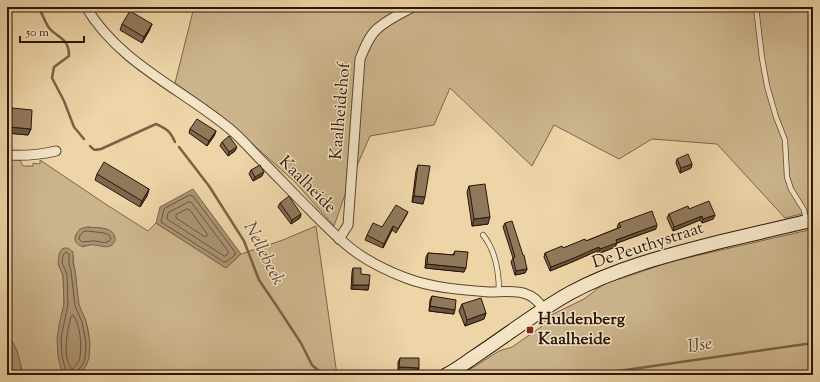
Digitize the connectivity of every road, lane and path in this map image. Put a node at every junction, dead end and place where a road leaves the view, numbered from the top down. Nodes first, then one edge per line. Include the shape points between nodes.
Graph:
1 (86, 7) edge
2 (413, 7) edge
3 (756, 7) edge
4 (56, 151) dead end
5 (7, 155) edge
6 (809, 221) edge
7 (483, 235) dead end
8 (339, 239) junction
9 (499, 292) junction
10 (544, 309) junction
11 (446, 375) edge

1 - 8 street, Kaalheide via 106,35 124,52 231,130
2 - 8 street, Kaalheidehof via 377,29 360,59 348,225
3 - 6 lane via 767,86 785,140 787,177
4 - 5 street via 29,156
6 - 10 main road, De Peuthystraat via 693,249 621,270 569,293
7 - 9 lane via 494,254 499,274
8 - 9 street, Kaalheide via 361,256 410,280 467,290
9 - 10 street, Kaalheide via 526,294 533,297
10 - 11 main road, De Peuthystraat

